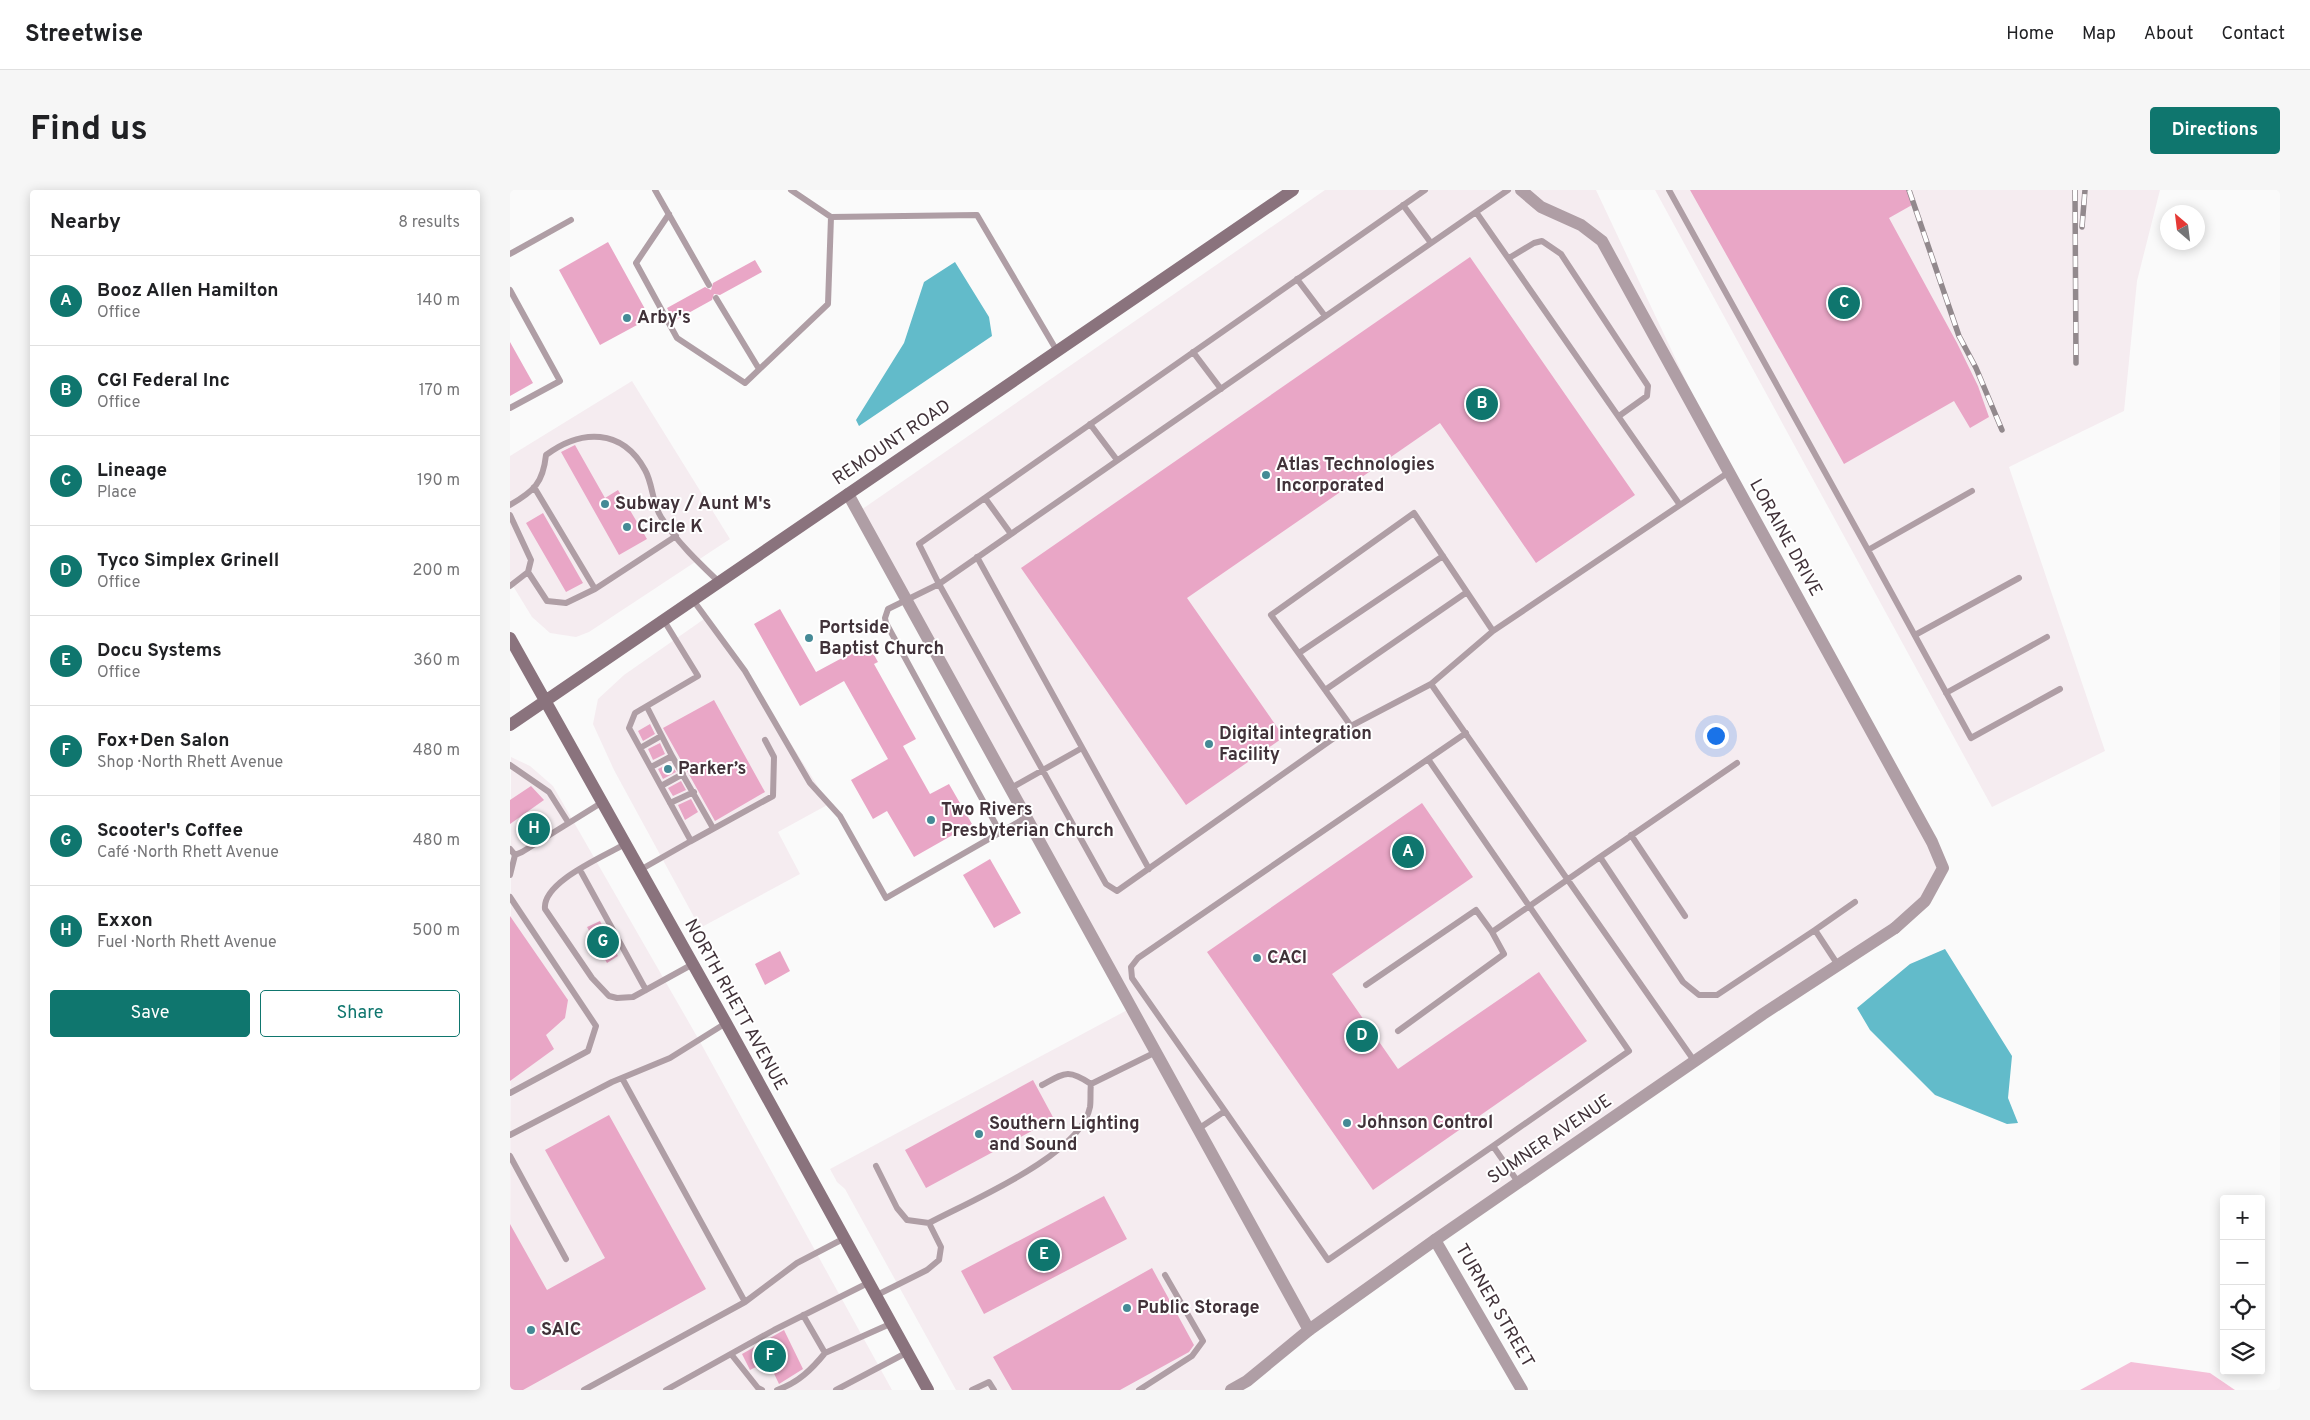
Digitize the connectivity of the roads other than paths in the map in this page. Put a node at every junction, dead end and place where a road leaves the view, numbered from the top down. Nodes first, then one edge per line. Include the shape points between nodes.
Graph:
1 (655, 190) edge
2 (791, 190) edge
3 (1293, 190) edge
4 (1425, 190) edge
5 (1508, 190) edge
6 (1521, 190) edge
7 (1668, 190) edge
8 (1403, 205) junction
9 (1476, 212) junction
10 (669, 214) junction
11 (831, 217) junction
12 (571, 220) dead end
13 (1431, 242) junction
14 (510, 254) edge
15 (1509, 258) junction
16 (1297, 279) junction
17 (709, 285) dead end
18 (510, 290) edge
19 (716, 298) dead end
20 (1325, 316) junction
21 (1057, 351) junction
22 (1193, 352) junction
23 (759, 369) junction
24 (1221, 389) junction
25 (510, 408) edge
26 (1619, 416) junction
27 (1090, 424) junction
28 (1117, 460) junction
29 (1729, 472) junction
30 (534, 487) junction
31 (1972, 491) dead end
32 (848, 494) junction
33 (985, 498) junction
34 (510, 505) edge
35 (1680, 505) junction
36 (510, 515) edge
37 (1011, 534) junction
38 (676, 536) junction
39 (1868, 550) junction
40 (1442, 556) junction
41 (977, 557) junction
42 (528, 572) junction
43 (2018, 578) dead end
44 (719, 582) junction
45 (939, 584) junction
46 (510, 586) edge
47 (595, 589) junction
48 (1467, 592) junction
49 (906, 599) junction
50 (693, 600) junction
51 (663, 619) junction
52 (1493, 631) junction
53 (1915, 635) junction
54 (2047, 637) dead end
55 (510, 638) edge
56 (1299, 653) junction
57 (1431, 684) junction
58 (2060, 689) dead end
59 (1325, 690) junction
60 (1946, 693) junction
61 (545, 701) junction
62 (647, 707) junction
63 (510, 725) edge
64 (1351, 726) junction
65 (1466, 733) junction
66 (661, 736) junction
67 (764, 740) dead end
68 (640, 748) junction
69 (1082, 748) junction
70 (672, 756) junction
71 (1428, 759) junction
72 (1737, 763) dead end
73 (510, 765) edge
74 (650, 767) junction
75 (1042, 770) junction
76 (683, 774) junction
77 (661, 786) junction
78 (1011, 788) junction
79 (694, 792) junction
80 (600, 803) junction
81 (670, 803) junction
82 (1026, 818) junction
83 (568, 822) junction
84 (713, 828) junction
85 (1000, 832) junction
86 (1631, 835) junction
87 (691, 841) junction
88 (625, 844) junction
89 (510, 849) edge
90 (515, 855) junction
91 (1600, 857) junction
92 (1149, 869) junction
93 (580, 870) junction
94 (640, 870) junction
95 (510, 875) edge
96 (1568, 878) junction
97 (510, 897) edge
98 (1855, 902) dead end
99 (1530, 906) junction
100 (1685, 916) dead end
101 (1895, 928) joint
102 (1815, 930) junction
103 (1492, 932) junction
104 (693, 964) junction
105 (1838, 965) junction
106 (1366, 985) dead end
107 (646, 990) junction
108 (726, 1023) junction
109 (1398, 1031) dead end
110 (1156, 1052) junction
111 (1695, 1062) junction
112 (622, 1078) junction
113 (1090, 1084) junction
114 (1042, 1085) dead end
115 (510, 1093) edge
116 (1225, 1111) junction
117 (1198, 1129) junction
118 (510, 1135) edge
119 (1493, 1146) junction
120 (510, 1156) edge
121 (876, 1166) dead end
122 (1518, 1182) junction
123 (929, 1223) junction
124 (843, 1238) junction
125 (1435, 1240) junction
126 (566, 1259) dead end
127 (1165, 1275) dead end
128 (868, 1283) junction
129 (875, 1296) junction
130 (744, 1302) junction
131 (803, 1315) junction
132 (890, 1324) junction
133 (1309, 1330) junction
134 (825, 1353) junction
135 (906, 1353) junction
136 (731, 1354) junction
137 (1249, 1385) edge
138 (846, 1388) edge
139 (584, 1390) edge
140 (666, 1390) edge
141 (762, 1390) edge
142 (778, 1390) edge
143 (836, 1390) edge
144 (928, 1390) edge
145 (972, 1390) edge
146 (994, 1390) edge
147 (1139, 1390) edge
148 (1231, 1390) edge
149 (1522, 1390) edge

1 - 10 lane
2 - 11 lane
3 - 21 main road, REMOUNT ROAD
4 - 8 lane
5 - 9 lane
6 - 29 street, LORAINE DRIVE via 1541,208 1581,225 1602,241
7 - 39 lane
8 - 13 lane
8 - 16 lane
9 - 13 lane
9 - 15 lane
10 - 17 lane
10 - 23 lane via 636,264 677,338 745,383
11 - 21 lane via 977,216
11 - 23 lane via 828,304
12 - 14 lane
13 - 20 lane
15 - 26 lane
15 - 26 lane via 1534,243 1542,242 1560,254 1648,386 1647,396
16 - 20 lane
16 - 22 lane
18 - 25 lane via 560,381
19 - 23 lane
20 - 24 lane
21 - 32 main road, REMOUNT ROAD
22 - 24 lane
22 - 27 lane
24 - 28 lane
26 - 35 lane
27 - 28 lane
27 - 33 lane
28 - 37 lane
29 - 35 lane
29 - 101 street, LORAINE DRIVE via 1932,842 1943,868 1925,901
30 - 34 lane
30 - 38 lane via 544,475 546,455 563,442 588,435 621,442 645,470 660,516
30 - 47 lane
31 - 39 lane
32 - 44 main road, REMOUNT ROAD
32 - 49 street
33 - 37 lane
33 - 45 lane via 919,544
35 - 52 lane
36 - 42 lane via 531,560
37 - 41 lane
38 - 44 lane via 688,553
38 - 47 lane
39 - 53 lane
40 - 48 lane
40 - 56 lane
40 - 56 lane via 1414,513 1271,615
41 - 45 lane
41 - 69 lane
42 - 46 lane
42 - 47 lane via 546,601 566,603
43 - 53 lane
44 - 50 main road, REMOUNT ROAD
45 - 49 lane
45 - 75 lane
48 - 52 lane
48 - 59 lane
49 - 78 street
49 - 85 lane via 888,609 884,618 886,623
50 - 51 main road, REMOUNT ROAD
50 - 85 lane via 745,671 810,783 840,816 886,898
51 - 61 main road, REMOUNT ROAD
51 - 62 lane via 698,676
52 - 57 lane
53 - 60 lane
54 - 60 lane
55 - 61 main road, NORTH RHETT AVENUE
56 - 59 lane
57 - 64 lane
57 - 65 lane
58 - 60 lane via 1971,738
59 - 64 lane
61 - 63 main road, REMOUNT ROAD
61 - 80 main road, NORTH RHETT AVENUE
62 - 66 lane
62 - 68 lane via 635,713 629,728
64 - 92 lane
65 - 71 lane
65 - 96 lane
66 - 68 lane
66 - 70 lane
67 - 84 lane via 774,757 773,796
68 - 74 lane
69 - 75 lane
69 - 92 lane
70 - 74 lane
70 - 76 lane
71 - 99 lane
71 - 116 lane via 1138,958 1131,967 1132,978
72 - 86 lane
73 - 83 lane via 549,792
74 - 77 lane
75 - 78 lane
75 - 92 lane via 1106,884 1117,891
76 - 77 lane
76 - 79 lane
77 - 81 lane
78 - 82 street
79 - 81 lane
79 - 84 lane
80 - 83 lane
80 - 88 main road, NORTH RHETT AVENUE
81 - 87 lane
82 - 85 lane
82 - 110 street
83 - 90 lane
84 - 87 lane
86 - 91 lane
86 - 100 lane
87 - 94 lane
88 - 93 lane
88 - 94 main road, NORTH RHETT AVENUE
89 - 90 lane
90 - 95 lane
91 - 96 lane
91 - 102 lane via 1683,982 1699,995 1717,994
93 - 107 lane
93 - 107 lane via 552,888 544,902 545,909 592,978 609,996 632,997
94 - 104 main road, NORTH RHETT AVENUE
96 - 99 lane
96 - 111 lane
97 - 115 lane via 596,1026 588,1051
98 - 102 lane
99 - 103 lane
99 - 119 lane via 1629,1052
101 - 105 street, SUMNER AVENUE
102 - 105 lane
103 - 106 lane via 1476,910
103 - 109 lane via 1504,954
104 - 107 lane
104 - 108 main road, NORTH RHETT AVENUE
105 - 111 street, SUMNER AVENUE
108 - 112 lane via 670,1058
108 - 124 main road, NORTH RHETT AVENUE
110 - 113 lane
110 - 117 street
111 - 122 street, SUMNER AVENUE
112 - 118 lane
112 - 130 lane
113 - 114 lane via 1076,1074 1065,1073
113 - 123 lane via 1090,1108 1065,1146 1045,1161
116 - 117 lane
116 - 119 lane via 1328,1260
117 - 133 street
119 - 122 lane
120 - 126 lane
121 - 123 lane via 897,1208 907,1220
122 - 125 street, SUMNER AVENUE
123 - 129 lane via 941,1248 939,1260 927,1270
124 - 128 main road, NORTH RHETT AVENUE
124 - 130 lane via 797,1263
125 - 133 street, SUMNER AVENUE
125 - 149 street, TURNER STREET
127 - 147 lane via 1203,1341 1192,1356
128 - 129 main road, NORTH RHETT AVENUE
128 - 131 lane
129 - 132 main road, NORTH RHETT AVENUE
130 - 139 lane
131 - 134 lane
131 - 136 lane
132 - 134 lane
132 - 135 main road, NORTH RHETT AVENUE
133 - 137 street, SUMNER AVENUE
134 - 142 lane via 798,1380
135 - 138 lane
135 - 144 main road, NORTH RHETT AVENUE
136 - 140 lane
136 - 141 lane
137 - 148 street, SUMNER AVENUE
138 - 143 lane
145 - 146 lane via 989,1382

